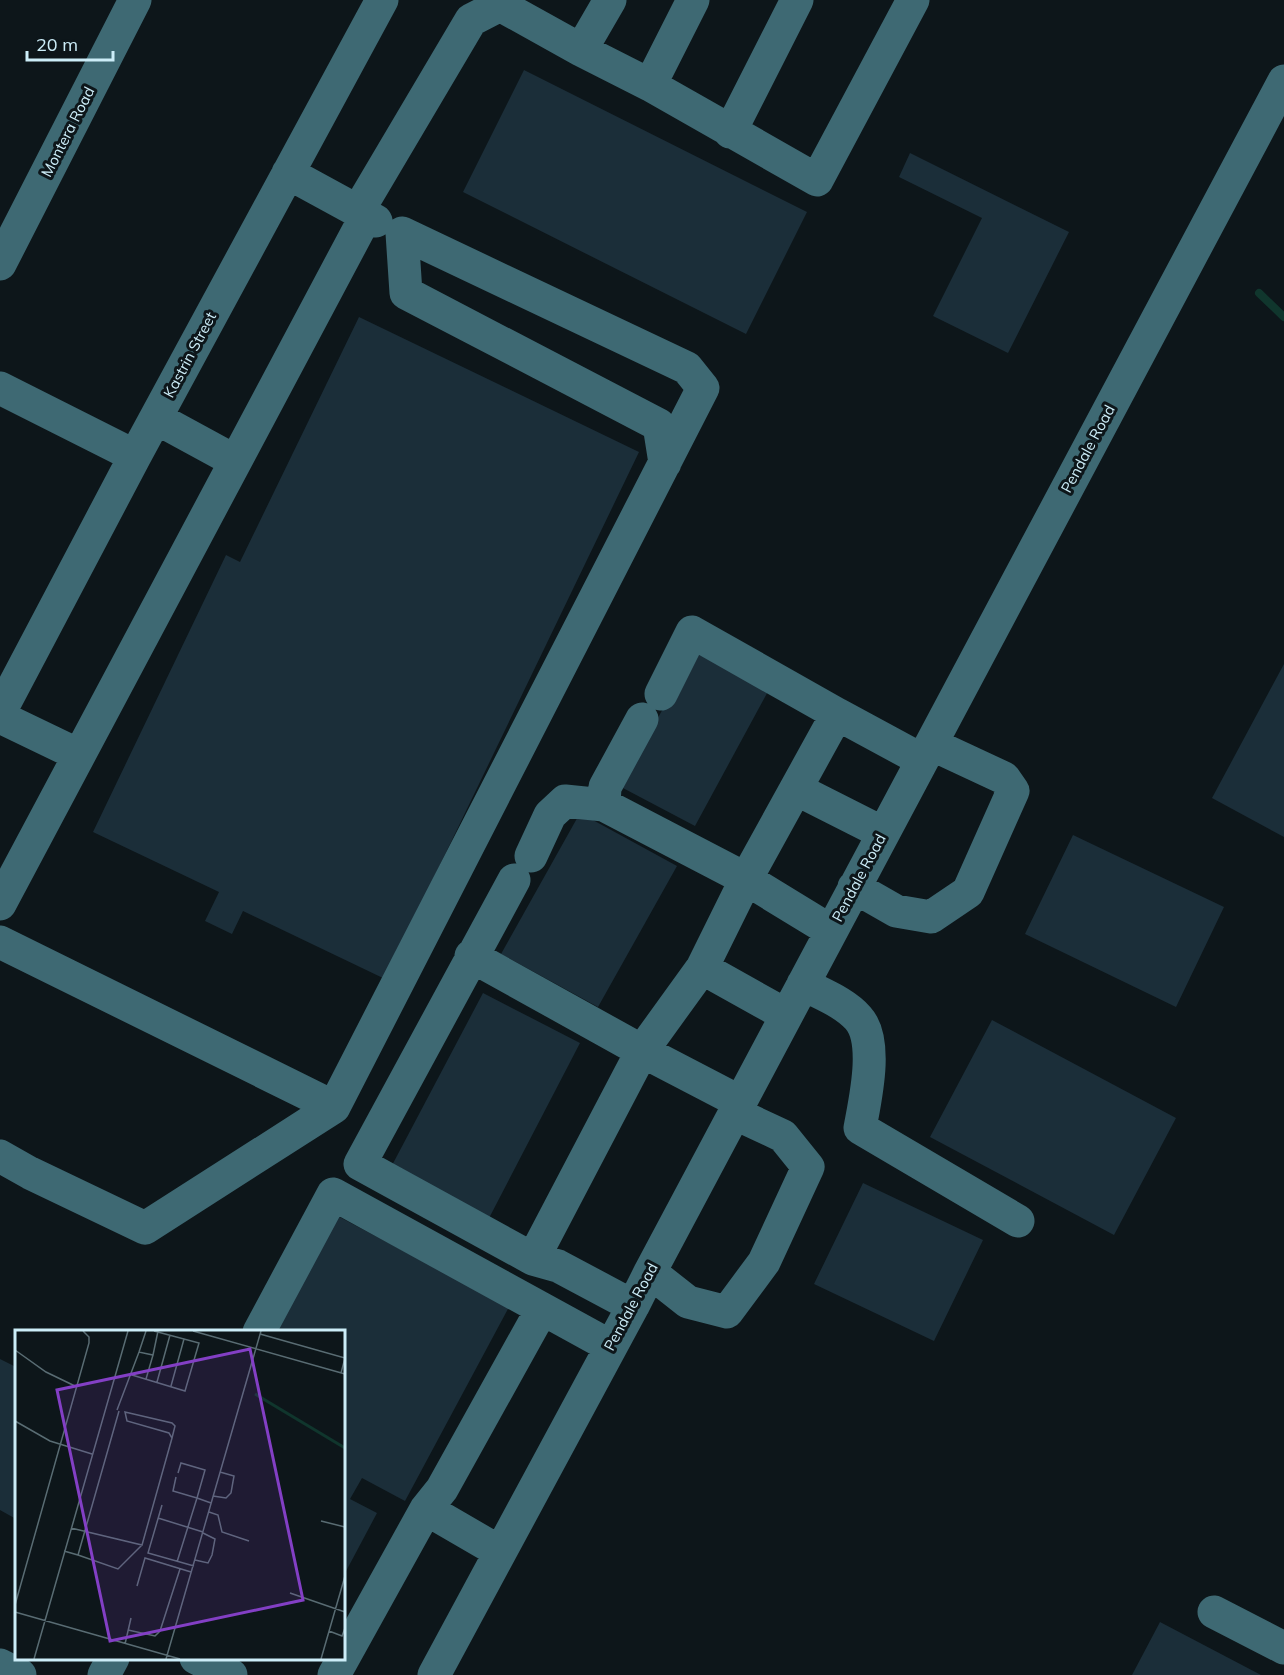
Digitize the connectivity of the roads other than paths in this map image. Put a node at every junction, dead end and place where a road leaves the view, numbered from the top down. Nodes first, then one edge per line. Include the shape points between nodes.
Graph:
1 (382, 0) edge
2 (610, 0) edge
3 (693, 0) edge
4 (797, 0) edge
5 (913, 0) edge
6 (130, 2) edge
7 (502, 2) edge
8 (581, 50) junction
9 (1284, 81) edge
10 (650, 85) junction
11 (730, 132) junction
12 (288, 173) junction
13 (362, 214) junction
14 (402, 233) junction
15 (0, 264) edge
16 (0, 388) edge
17 (156, 418) junction
18 (135, 456) junction
19 (235, 461) junction
20 (665, 463) junction
21 (837, 714) junction
22 (0, 715) edge
23 (927, 752) junction
24 (79, 755) junction
25 (796, 789) junction
26 (604, 806) junction
27 (883, 834) junction
28 (746, 879) junction
29 (854, 887) junction
30 (0, 904) edge
31 (831, 931) junction
32 (0, 942) edge
33 (471, 956) junction
34 (702, 968) junction
35 (802, 984) junction
36 (786, 1015) junction
37 (642, 1051) junction
38 (334, 1107) junction
39 (737, 1108) junction
40 (0, 1156) edge
41 (1018, 1221) dead end
42 (533, 1259) junction
43 (650, 1272) junction
44 (633, 1306) junction
45 (542, 1309) junction
46 (260, 1330) edge
47 (610, 1346) junction
48 (426, 1509) junction
49 (500, 1552) junction
50 (1215, 1612) dead end
51 (1284, 1648) edge
52 (345, 1655) edge
53 (112, 1660) edge
54 (198, 1660) edge
55 (342, 1660) edge
56 (0, 1665) edge
57 (20, 1675) edge
58 (104, 1675) edge
59 (231, 1675) edge
60 (334, 1675) edge
61 (434, 1675) edge

1 - 12 street, Kastrin Street
2 - 8 street
3 - 10 street
4 - 11 street
5 - 11 street via 817,180
6 - 15 street, Montera Road
7 - 8 street
7 - 13 street via 471,20
8 - 10 street
9 - 23 street, Pendale Road
10 - 11 street
12 - 13 street
12 - 17 street, Kastrin Street
13 - 14 street
13 - 19 street
14 - 20 street via 406,293 659,425
14 - 20 street via 687,368 703,388
16 - 18 street
17 - 18 street, Kastrin Street
17 - 19 street
18 - 22 street, Kastrin Street
19 - 24 street
20 - 38 street
21 - 23 street
21 - 25 street
21 - 26 street via 693,632 605,787
22 - 24 street
23 - 27 street, Pendale Road
23 - 29 street via 1004,778 1013,791 968,892 931,917 896,911
24 - 30 street
25 - 27 street
25 - 28 street
26 - 28 street
26 - 33 street via 565,801 550,815
27 - 29 street, Pendale Road
28 - 31 street
28 - 34 street
29 - 31 street, Pendale Road
31 - 35 street, Pendale Road
32 - 38 street
33 - 37 street
33 - 42 street via 360,1164
34 - 36 street
34 - 37 street
35 - 36 street, Pendale Road
35 - 41 street via 845,1006 860,1020 870,1061 860,1128
36 - 39 street, Pendale Road
37 - 39 street
37 - 42 street
38 - 40 street via 145,1228
39 - 43 street, Pendale Road
39 - 43 street via 783,1136 808,1167 764,1262 727,1312 688,1302
42 - 44 street via 558,1266
43 - 44 street, Pendale Road
44 - 47 street, Pendale Road
45 - 46 street via 333,1194
45 - 47 street
45 - 48 street via 442,1489
47 - 49 street, Pendale Road
48 - 49 street
48 - 52 street
49 - 61 street, Pendale Road
50 - 51 street
53 - 58 street
54 - 59 street
55 - 60 street
56 - 57 street

